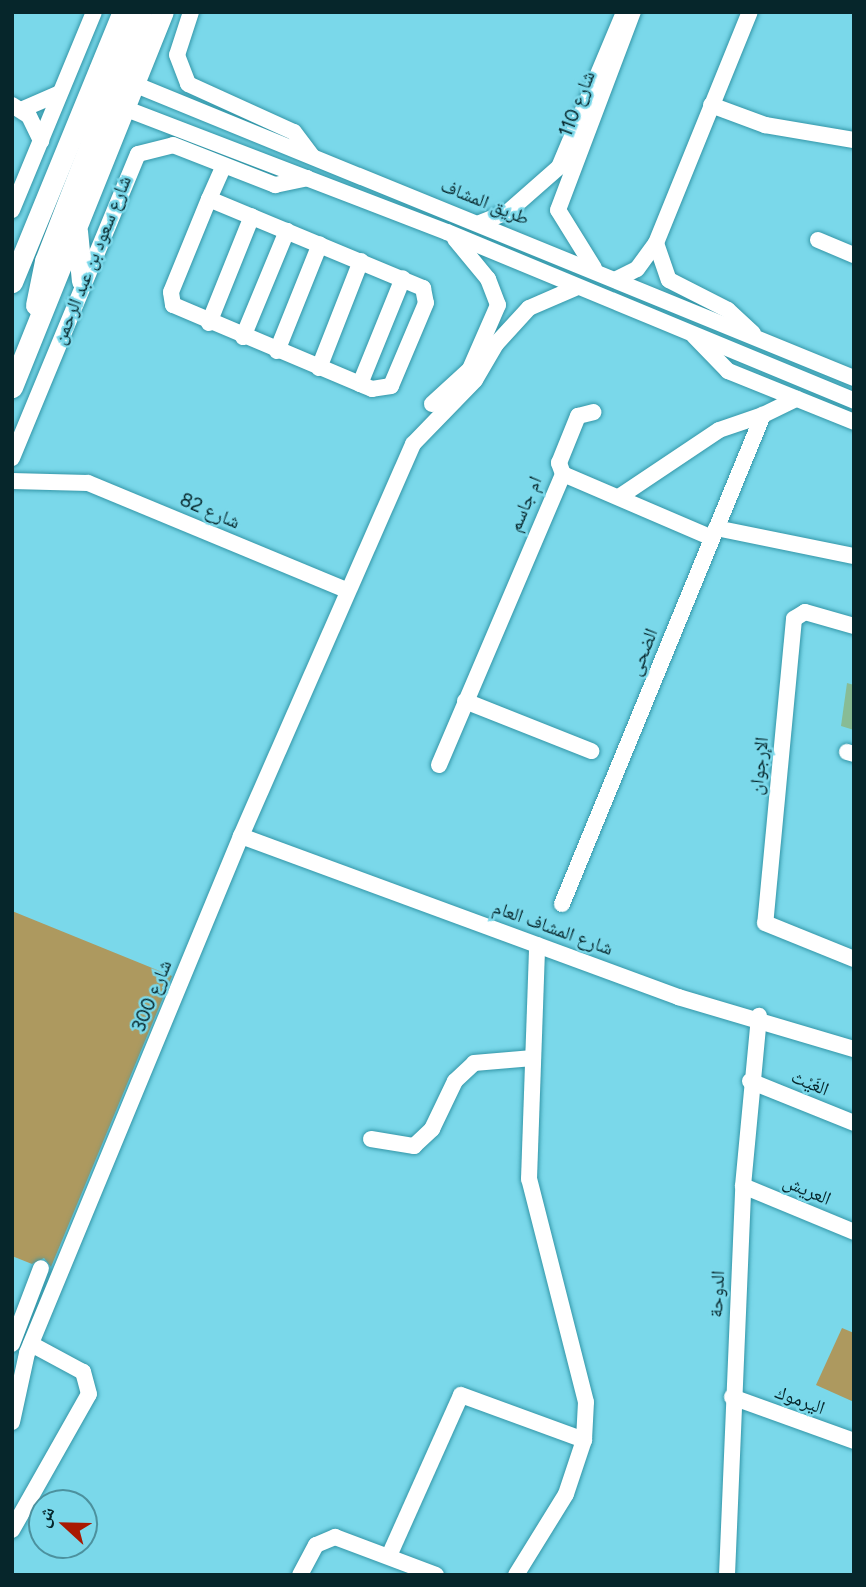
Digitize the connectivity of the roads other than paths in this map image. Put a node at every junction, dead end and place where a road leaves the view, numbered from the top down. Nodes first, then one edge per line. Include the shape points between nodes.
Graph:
1 (94, 12) edge
2 (123, 12) edge
3 (141, 12) edge
4 (163, 12) edge
5 (191, 12) edge
6 (624, 12) edge
7 (633, 12) edge
8 (750, 12) edge
9 (117, 77) junction
10 (60, 93) junction
11 (107, 101) junction
12 (711, 105) junction
13 (18, 107) edge
14 (854, 140) edge
15 (41, 141) junction
16 (312, 156) junction
17 (224, 166) junction
18 (307, 177) junction
19 (209, 199) junction
20 (12, 211) edge
21 (252, 216) junction
22 (480, 223) junction
23 (76, 227) junction
24 (287, 231) junction
25 (447, 232) junction
26 (818, 240) dead end
27 (656, 243) junction
28 (320, 244) junction
29 (854, 255) edge
30 (17, 261) edge
31 (361, 261) junction
32 (601, 274) junction
33 (403, 278) junction
34 (617, 279) junction
35 (82, 281) junction
36 (12, 282) edge
37 (575, 288) junction
38 (209, 323) junction
39 (33, 335) junction
40 (694, 336) junction
41 (243, 337) junction
42 (756, 337) junction
43 (277, 351) junction
44 (319, 368) junction
45 (854, 378) edge
46 (750, 380) junction
47 (360, 384) junction
48 (12, 387) edge
49 (796, 399) junction
50 (854, 401) edge
51 (854, 409) edge
52 (594, 412) dead end
53 (829, 412) junction
54 (763, 415) junction
55 (854, 422) edge
56 (14, 454) edge
57 (563, 474) junction
58 (12, 481) edge
59 (55, 483) junction
60 (619, 497) junction
61 (382, 508) junction
62 (714, 533) junction
63 (854, 556) edge
64 (346, 590) junction
65 (854, 626) edge
66 (465, 701) junction
67 (591, 751) dead end
68 (439, 765) dead end
69 (241, 836) junction
70 (562, 904) dead end
71 (537, 945) junction
72 (854, 959) edge
73 (759, 1016) junction
74 (854, 1049) edge
75 (533, 1058) junction
76 (750, 1081) junction
77 (854, 1123) edge
78 (371, 1139) dead end
79 (743, 1186) junction
80 (854, 1232) edge
81 (12, 1324) edge
82 (12, 1344) edge
83 (31, 1344) junction
84 (732, 1397) junction
85 (17, 1400) edge
86 (12, 1422) edge
87 (584, 1440) junction
88 (854, 1441) edge
89 (12, 1530) edge
90 (389, 1556) junction
91 (300, 1575) edge
92 (436, 1575) edge
93 (516, 1575) edge
94 (727, 1575) edge

1 - 10 street
2 - 9 main road, شارع سعود بن عبد الرحمن
3 - 9 main road
4 - 9 main road, شارع سعود بن عبد الرحمن
5 - 16 street via 177,55 188,84 294,132
6 - 22 street, شارع 110 via 559,167 509,211
7 - 32 street, شارع 110 via 558,211 575,245
8 - 12 street
9 - 11 main road
9 - 11 main road, شارع سعود بن عبد الرحمن
9 - 16 street, طريق المشاف
10 - 13 street
10 - 15 street
11 - 18 street
11 - 23 main road, شارع سعود بن عبد الرحمن
11 - 30 main road, شارع سعود بن عبد الرحمن
11 - 39 main road via 45,261
12 - 14 street via 765,125
12 - 27 street
13 - 15 street
15 - 20 street
16 - 22 street, طريق المشاف
17 - 18 street, شارع سعود بن عبد الرحمن via 275,185
17 - 19 street
17 - 35 street, شارع سعود بن عبد الرحمن via 173,145 155,145 138,154
18 - 25 street
19 - 21 street
19 - 38 street via 170,296 179,311
21 - 24 street
21 - 38 street
22 - 32 street, طريق المشاف
23 - 35 main road
23 - 39 main road, شارع سعود بن عبد الرحمن
24 - 28 street
24 - 41 street
25 - 37 street
25 - 61 street via 482,270 498,305 470,369 410,429
26 - 29 street
27 - 34 street via 637,269
27 - 42 street via 669,280 728,310
28 - 31 street
28 - 43 street
30 - 36 main road, شارع سعود بن عبد الرحمن
31 - 33 street
31 - 44 street
32 - 34 street, طريق المشاف
33 - 47 street
33 - 47 street via 420,285 427,300 395,381 381,390
34 - 42 street, طريق المشاف
35 - 56 street, شارع سعود بن عبد الرحمن
37 - 40 street
37 - 61 street via 537,302 496,344 475,380 419,433
38 - 41 street
39 - 48 main road, شارع سعود بن عبد الرحمن
40 - 46 street via 711,360
40 - 50 street
41 - 43 street
42 - 45 street, طريق المشاف
43 - 44 street
44 - 47 street
46 - 49 street
46 - 54 street
49 - 53 street
49 - 54 street
51 - 53 street
52 - 57 street via 578,416 559,463
53 - 55 street
54 - 60 street via 719,430
54 - 62 street, الضحى
56 - 59 street via 29,470
57 - 60 street, ام جاسم
57 - 66 street, ام جاسم
58 - 59 street, شارع 82
59 - 64 street, شارع 82 via 88,483
60 - 62 street, ام جاسم
61 - 64 street, شارع 300
62 - 63 street, ام جاسم
62 - 70 street, الضحى
64 - 69 street, شارع 300
65 - 72 street, الإرجوان via 797,613 765,923
66 - 67 street
66 - 68 street, ام جاسم
69 - 71 street, شارع المشاف العام
69 - 83 street, شارع 300
71 - 73 street, شارع المشاف العام via 678,997
71 - 75 street
73 - 74 street, شارع المشاف العام
73 - 76 street, الدوحة
75 - 78 street via 474,1063 455,1081 432,1129 414,1146
75 - 87 street via 533,1206 576,1343 586,1402
76 - 77 street, الغَيْث
76 - 79 street, الدوحة
79 - 80 street, العريش
79 - 84 street, الدوحة
81 - 82 street via 38,1267
83 - 85 street, شارع 300
83 - 89 street via 83,1372 89,1394
84 - 88 street, اليرموك
84 - 94 street, الدوحة
85 - 86 street, شارع 300
87 - 90 street via 461,1395
87 - 93 street via 556,1516
90 - 91 street via 335,1537 316,1545
90 - 92 street

